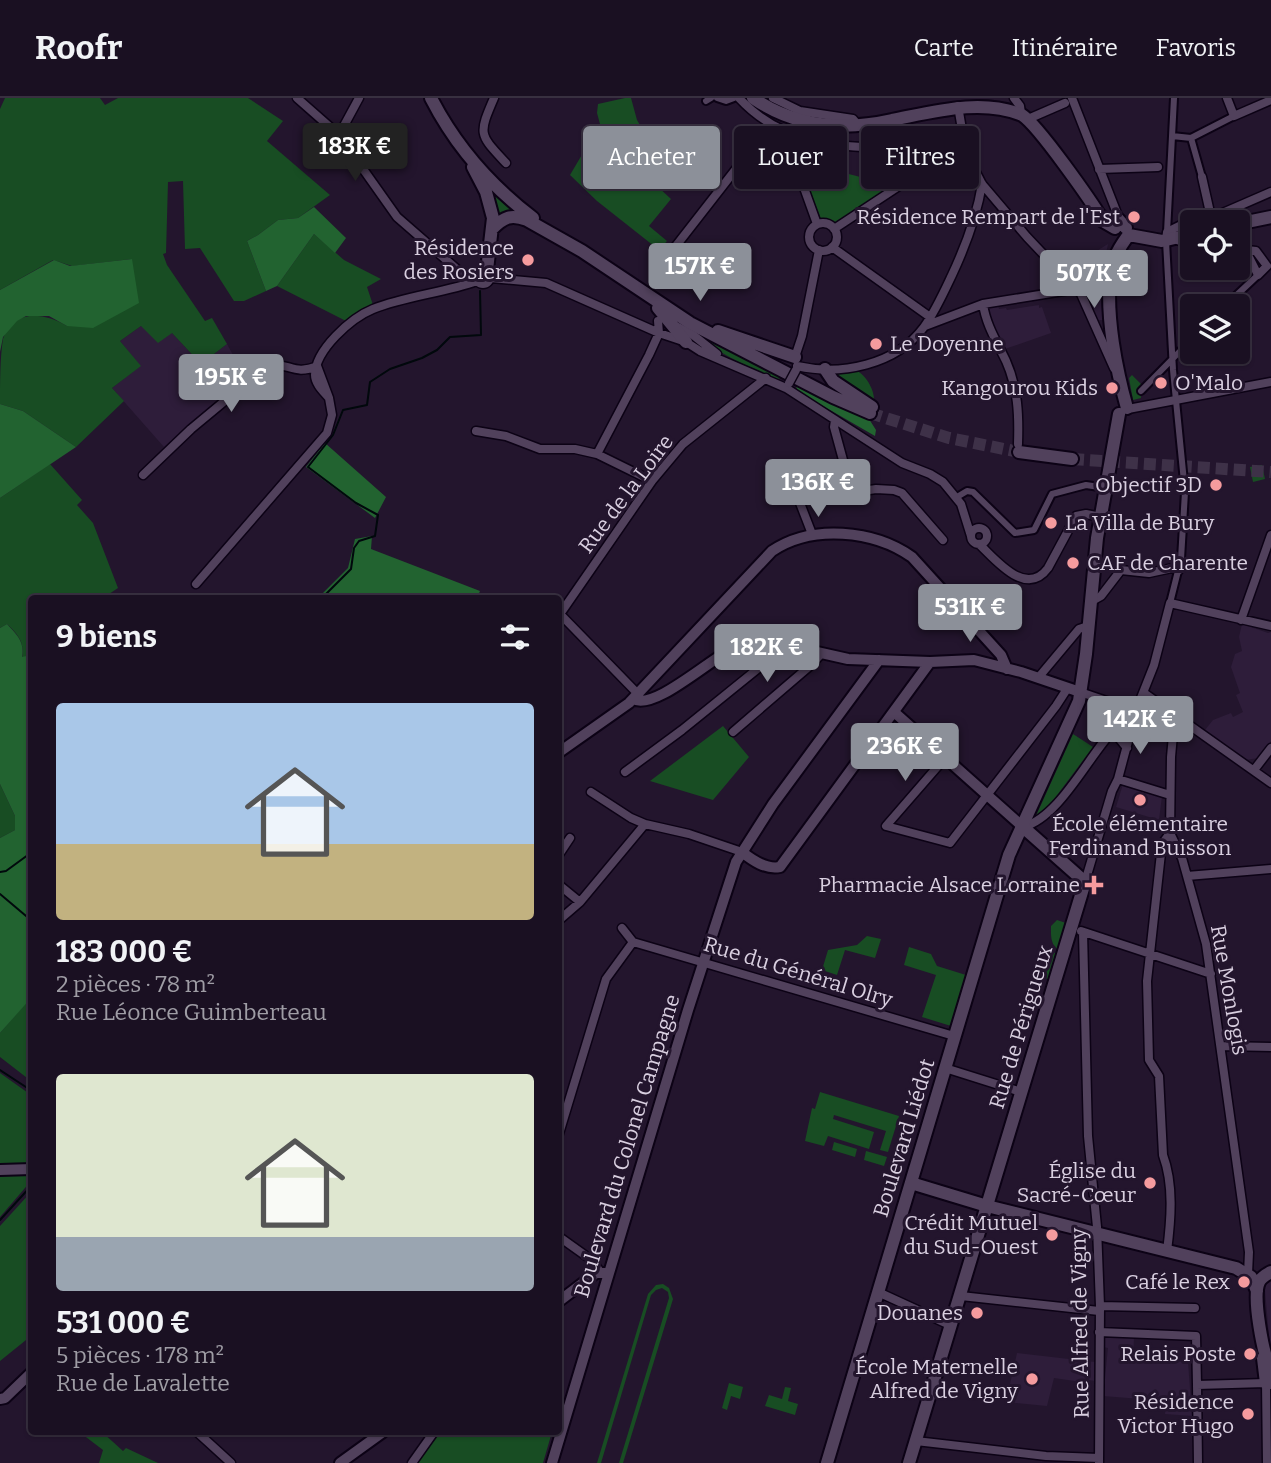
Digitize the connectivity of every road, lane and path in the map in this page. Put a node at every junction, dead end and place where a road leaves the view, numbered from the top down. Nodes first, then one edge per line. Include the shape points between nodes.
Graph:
1 (297, 98) edge
2 (359, 98) edge
3 (431, 98) edge
4 (437, 98) edge
5 (494, 98) edge
6 (717, 98) edge
7 (734, 98) edge
8 (739, 98) edge
9 (753, 98) edge
10 (773, 98) edge
11 (1014, 98) edge
12 (1174, 98) edge
13 (1227, 98) edge
14 (1068, 100) edge
15 (1271, 100) edge
16 (958, 106) junction
17 (1234, 116) junction
18 (1024, 117) junction
19 (771, 124) junction
20 (774, 126) edge
21 (858, 126) junction
22 (961, 126) edge
23 (339, 135) junction
24 (1172, 136) junction
25 (1191, 138) junction
26 (465, 151) junction
27 (506, 163) dead end
28 (1158, 167) joint
29 (1171, 167) junction
30 (1099, 169) junction
31 (979, 177) edge
32 (1202, 177) joint
33 (982, 184) junction
34 (804, 189) edge
35 (895, 189) edge
36 (1271, 192) edge
37 (1209, 210) edge
38 (1229, 210) edge
39 (1271, 217) edge
40 (1250, 221) edge
41 (817, 224) junction
42 (1180, 226) edge
43 (492, 229) junction
44 (834, 229) junction
45 (1121, 229) junction
46 (1180, 236) edge
47 (1169, 237) junction
48 (1180, 241) edge
49 (832, 247) junction
50 (819, 250) junction
51 (582, 251) junction
52 (672, 251) dead end
53 (1250, 251) edge
54 (601, 263) junction
55 (1250, 263) edge
56 (1269, 267) edge
57 (458, 269) junction
58 (1258, 275) junction
59 (481, 276) junction
60 (453, 288) junction
61 (1076, 289) junction
62 (1238, 294) edge
63 (983, 304) junction
64 (930, 317) junction
65 (632, 320) junction
66 (658, 321) junction
67 (673, 324) junction
68 (925, 326) junction
69 (659, 333) junction
70 (687, 342) junction
71 (1180, 350) edge
72 (1172, 358) junction
73 (725, 361) junction
74 (796, 364) junction
75 (317, 366) junction
76 (825, 369) junction
77 (763, 380) junction
78 (1119, 381) junction
79 (1271, 382) edge
80 (785, 386) junction
81 (1141, 391) dead end
82 (1175, 399) junction
83 (1125, 412) junction
84 (835, 420) junction
85 (476, 431) dead end
86 (1018, 448) joint
87 (597, 454) junction
88 (1072, 459) tunnel mouth
89 (143, 475) dead end
90 (652, 481) junction
91 (1106, 488) junction
92 (852, 493) junction
93 (957, 497) junction
94 (965, 516) junction
95 (1101, 517) junction
96 (977, 528) junction
97 (812, 534) junction
98 (1271, 535) edge
99 (971, 536) junction
100 (943, 540) dead end
101 (983, 542) junction
102 (1179, 570) junction
103 (196, 584) dead end
104 (1092, 601) junction
105 (1170, 603) junction
106 (562, 612) edge
107 (562, 619) edge
108 (1241, 620) junction
109 (1088, 626) junction
110 (1271, 626) edge
111 (783, 645) junction
112 (821, 654) junction
113 (1001, 655) junction
114 (879, 660) junction
115 (930, 663) junction
116 (1007, 669) junction
117 (1021, 672) junction
118 (1038, 678) junction
119 (1073, 690) junction
120 (1144, 693) junction
121 (636, 696) junction
122 (1136, 711) junction
123 (894, 712) junction
124 (1178, 716) junction
125 (733, 732) dead end
126 (1127, 748) junction
127 (1271, 748) edge
128 (562, 749) edge
129 (945, 758) junction
130 (1254, 771) junction
131 (625, 772) dead end
132 (1118, 779) junction
133 (1271, 783) edge
134 (591, 792) dead end
135 (1170, 795) junction
136 (987, 796) junction
137 (646, 824) junction
138 (1023, 827) junction
139 (1170, 833) junction
140 (570, 838) dead end
141 (562, 850) edge
142 (742, 852) junction
143 (761, 864) junction
144 (1271, 869) edge
145 (1187, 876) junction
146 (1085, 882) junction
147 (728, 885) junction
148 (562, 887) edge
149 (580, 902) junction
150 (562, 918) edge
151 (622, 928) dead end
152 (1077, 930) junction
153 (633, 942) junction
154 (1150, 954) junction
155 (703, 961) junction
156 (1211, 974) junction
157 (954, 1036) junction
158 (1221, 1046) junction
159 (1271, 1047) edge
160 (945, 1068) junction
161 (1021, 1092) junction
162 (562, 1125) edge
163 (28, 1169) edge
164 (0, 1170) edge
165 (911, 1183) junction
166 (987, 1206) junction
167 (1097, 1234) junction
168 (562, 1239) edge
169 (1167, 1251) junction
170 (1244, 1270) junction
171 (1271, 1271) edge
172 (604, 1272) junction
173 (1257, 1291) junction
174 (878, 1292) junction
175 (961, 1296) junction
176 (562, 1299) edge
177 (1195, 1308) dead end
178 (1100, 1309) junction
179 (952, 1326) junction
180 (1099, 1332) junction
181 (1263, 1350) junction
182 (1271, 1368) edge
183 (28, 1374) edge
184 (1268, 1383) edge
185 (1198, 1385) junction
186 (5, 1392) edge
187 (0, 1399) edge
188 (563, 1409) edge
189 (200, 1435) edge
190 (379, 1435) edge
191 (432, 1435) edge
192 (558, 1435) edge
193 (916, 1441) junction
194 (1045, 1460) edge
195 (1099, 1461) edge
196 (231, 1463) edge
197 (340, 1463) edge
198 (412, 1463) edge
199 (552, 1463) edge
200 (827, 1463) edge
201 (909, 1463) edge
202 (1198, 1463) edge
203 (1267, 1463) edge

1 - 23 street
2 - 23 street
3 - 26 main road
4 - 51 main road via 500,186
5 - 27 street via 482,125 483,134
6 - 7 street
8 - 19 street
9 - 21 main road via 800,121
10 - 21 street via 800,111 853,119
11 - 18 street
12 - 24 street
13 - 17 street
14 - 18 street
14 - 30 street
15 - 17 street
16 - 18 main road via 993,105
16 - 21 main road
16 - 22 street
17 - 25 street
18 - 45 main road via 1106,225
19 - 20 street
19 - 52 street
23 - 57 street via 397,218
24 - 25 street
24 - 29 street
25 - 32 street
26 - 43 main road via 492,207
26 - 51 main road via 511,201
28 - 29 street
28 - 30 street
29 - 47 street
30 - 45 street
31 - 33 street
32 - 37 street
33 - 61 street
33 - 64 street via 973,227
34 - 41 street
35 - 44 street
36 - 38 street
39 - 40 main road
41 - 44 street
41 - 50 street via 809,236 811,245
42 - 47 street
43 - 51 main road via 505,217 517,216
43 - 59 main road
44 - 49 street
45 - 47 main road
45 - 78 main road via 1110,277
46 - 47 main road
47 - 48 street
47 - 72 street
49 - 50 street
49 - 64 street
50 - 74 street
51 - 54 main road
53 - 56 street via 1260,254
54 - 67 main road
54 - 74 main road via 709,327
54 - 76 main road via 690,323 833,397 871,410 833,381
55 - 58 street
56 - 58 street
57 - 59 street
57 - 60 street
58 - 62 street
59 - 60 street
59 - 65 street via 546,283
60 - 75 street via 363,314 323,350
61 - 63 street
61 - 78 street
63 - 68 street
63 - 86 street via 1014,386
64 - 68 street
65 - 66 street
65 - 69 street
66 - 67 street
66 - 69 street
67 - 70 main road
67 - 73 street
68 - 76 street via 878,361
69 - 70 street
69 - 87 street
70 - 73 street
71 - 72 street
72 - 81 street
72 - 82 street
73 - 77 street
74 - 76 street
74 - 80 street, bridge
75 - 89 street via 298,371 268,365
75 - 103 street via 315,378 329,398 332,415 327,433
77 - 80 street
77 - 90 street, Rue de la Loire via 683,444
78 - 83 main road
79 - 82 street
80 - 84 street
82 - 83 street
82 - 102 street via 1185,492
83 - 91 main road, Boulevard Liédot via 1115,435
84 - 92 street
84 - 93 street via 902,463 937,478
85 - 87 street via 540,449
86 - 88 main road
87 - 90 street
90 - 106 street, Rue de la Loire
91 - 93 street via 1087,485 1052,494 1034,530 1015,533 973,492
91 - 95 main road, Boulevard Liédot
92 - 97 street via 800,503
92 - 100 street via 884,488 902,493
93 - 94 street
94 - 96 street
94 - 99 street
95 - 101 street via 1076,516 1039,577 1014,576
95 - 104 main road, Boulevard Liédot
96 - 99 street
96 - 101 street via 985,531
97 - 113 street via 876,540 901,549
97 - 121 street via 782,545 766,557
98 - 108 street
99 - 101 street via 974,542
102 - 104 street via 1121,570
102 - 105 street
104 - 109 main road, Boulevard Liédot
105 - 108 street
105 - 120 street, Rue de Périgueux
107 - 121 street
108 - 110 street
109 - 118 street via 1079,629
109 - 119 main road, Boulevard Liédot
111 - 112 street
111 - 121 street via 760,638 746,640 670,689 641,701
111 - 131 street
112 - 114 street
112 - 125 street
113 - 116 street
113 - 117 street
114 - 115 street
114 - 142 street, Boulevard du Colonel Campagne
115 - 116 street via 974,660
115 - 123 street
116 - 117 street
117 - 118 street
118 - 119 street
119 - 122 street
119 - 136 street
119 - 138 main road, Boulevard Liédot via 1074,715
120 - 122 street, Rue de Périgueux
120 - 124 street
121 - 128 street
122 - 126 street, Rue de Périgueux
123 - 129 street
123 - 143 street via 785,860 775,869
124 - 130 street
124 - 135 street, Rue Monlogis
126 - 132 street, Rue de Périgueux
126 - 138 street via 1110,734 1055,804 1036,823
127 - 130 street
129 - 136 street
129 - 136 street via 886,826 950,843
130 - 133 street
132 - 135 street
132 - 146 street, Rue de Périgueux
134 - 137 street
135 - 139 street, Rue Monlogis
136 - 138 street
137 - 142 street
137 - 149 street
138 - 146 main road
138 - 157 main road, Boulevard Liédot via 1009,855
139 - 145 street, Rue Monlogis
139 - 154 street via 1162,844
140 - 141 street
142 - 143 street
142 - 147 street, Boulevard du Colonel Campagne
143 - 147 street via 741,866
144 - 145 street
145 - 156 street, Rue Monlogis
146 - 152 main road, Rue de Périgueux
147 - 155 street, Boulevard du Colonel Campagne
148 - 149 street
149 - 150 street
151 - 153 street
152 - 154 street
152 - 161 main road, Rue de Périgueux
152 - 167 street, Rue Alfred de Vigny
153 - 155 street, Rue du Général Olry
153 - 162 street via 609,972
154 - 156 street
154 - 169 street via 1149,1060 1159,1076 1172,1214
155 - 157 street, Rue du Général Olry
155 - 172 street, Boulevard du Colonel Campagne
156 - 158 street, Rue Monlogis
157 - 160 main road, Boulevard Liédot
158 - 159 street
158 - 170 street, Rue Monlogis via 1247,1239
160 - 161 street
160 - 165 main road, Boulevard Liédot
161 - 166 main road, Rue de Périgueux
163 - 164 street
165 - 166 main road
165 - 174 main road, Boulevard Liédot
166 - 167 main road
166 - 175 main road, Rue de Périgueux
167 - 169 main road
167 - 178 street, Rue Alfred de Vigny
168 - 172 street
169 - 170 main road
170 - 171 main road
170 - 173 main road
171 - 173 main road via 1259,1281
172 - 176 street
172 - 188 street, Boulevard du Colonel Campagne
173 - 181 main road
174 - 179 street
174 - 200 main road, Boulevard Liédot
175 - 178 street
175 - 179 main road, Rue de Périgueux
177 - 178 street
178 - 180 street, Rue Alfred de Vigny
179 - 193 main road, Rue de Périgueux
180 - 185 street via 1196,1336
180 - 195 street, Rue Alfred de Vigny
181 - 182 main road
181 - 184 main road
183 - 186 street
184 - 185 street
184 - 203 street
185 - 202 street
186 - 187 street
189 - 196 street
190 - 197 street
191 - 198 street
192 - 199 street, Boulevard du Colonel Campagne
193 - 194 street
193 - 201 main road, Rue de Périgueux
194 - 195 street

